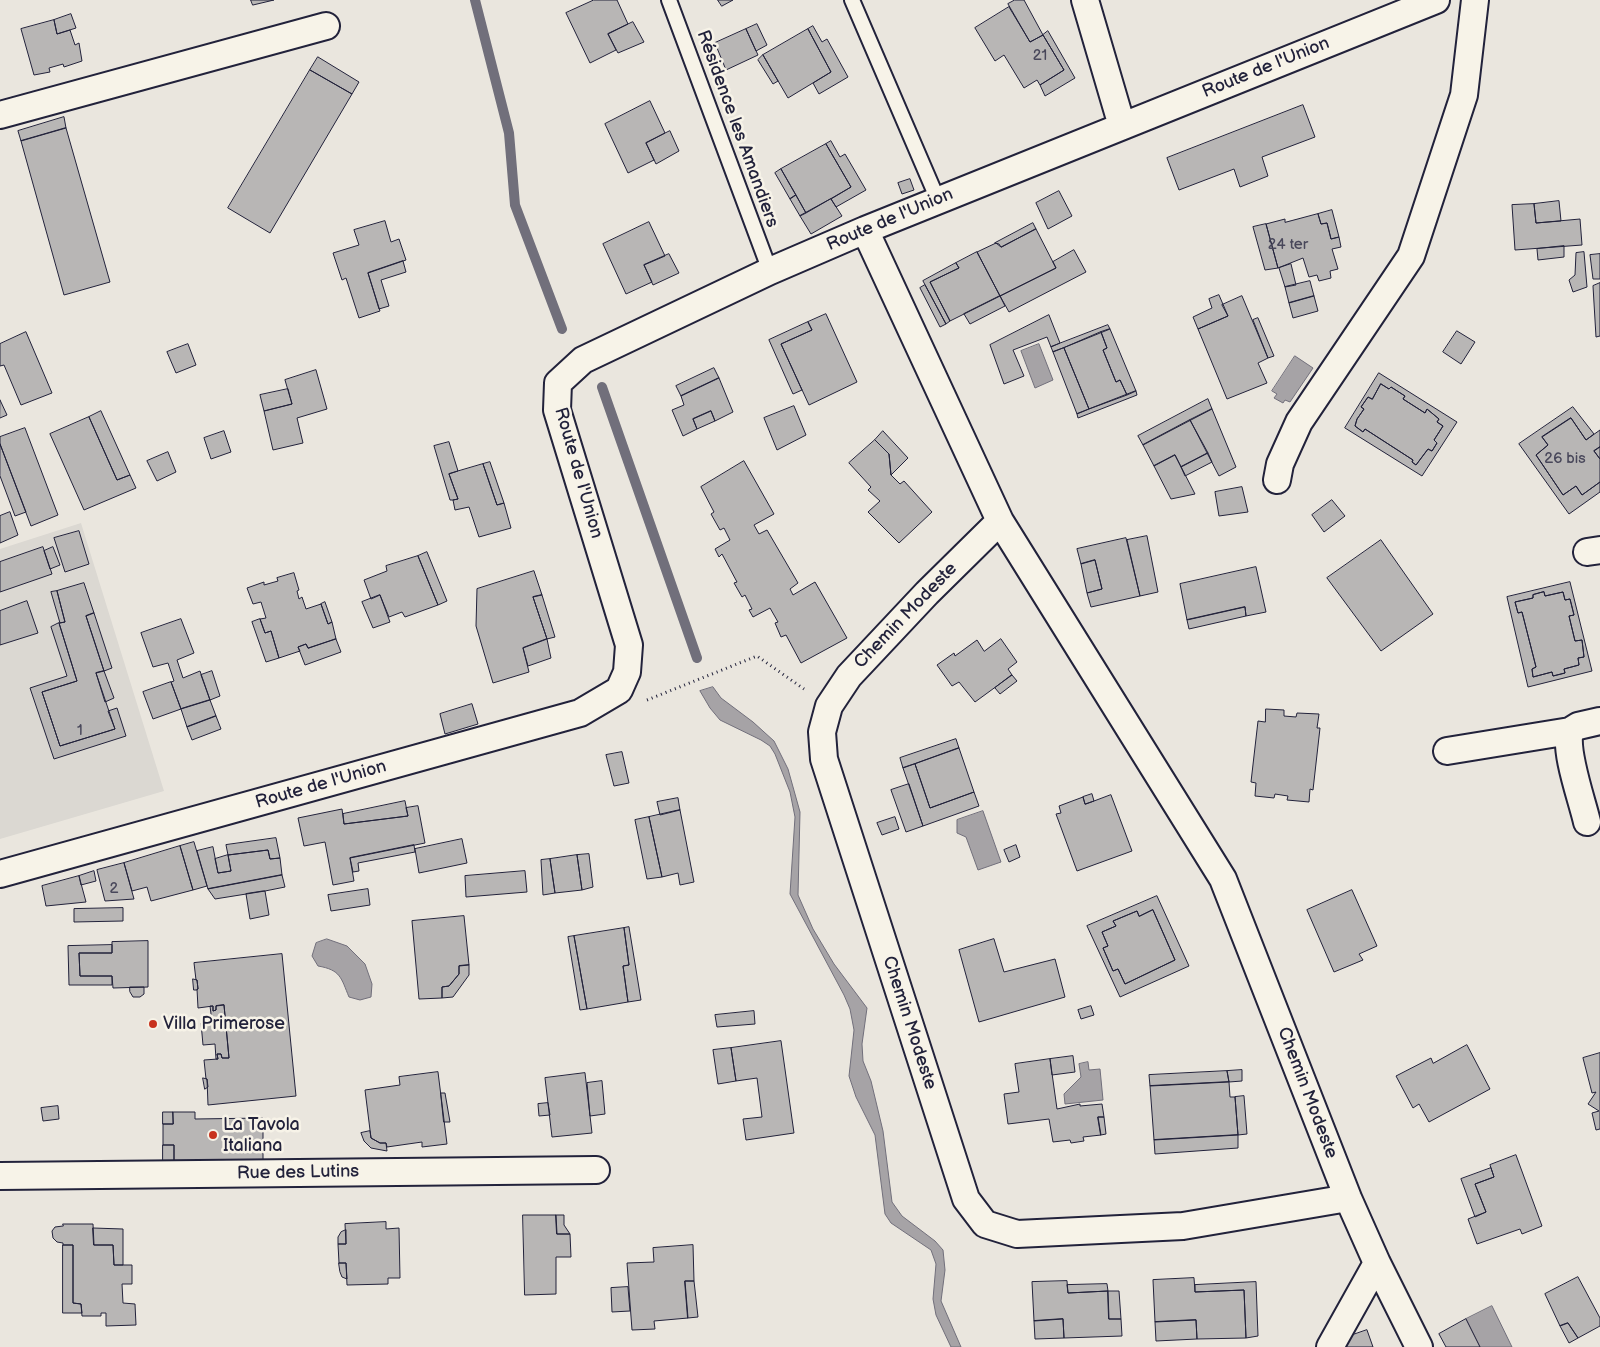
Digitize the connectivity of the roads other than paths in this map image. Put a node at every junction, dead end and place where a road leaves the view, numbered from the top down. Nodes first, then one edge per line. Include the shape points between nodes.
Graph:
1 (669, 0) edge
2 (852, 0) edge
3 (1085, 0) edge
4 (1475, 0) edge
5 (1432, 1) edge
6 (326, 26) dead end
7 (0, 115) edge
8 (1122, 126) junction
9 (938, 200) junction
10 (865, 230) junction
11 (770, 272) junction
12 (1277, 480) dead end
13 (1000, 521) junction
14 (1600, 721) edge
15 (1570, 730) junction
16 (1447, 751) dead end
17 (1587, 822) dead end
18 (0, 874) edge
19 (596, 1170) dead end
20 (0, 1176) edge
21 (1348, 1198) junction
22 (1377, 1263) junction
23 (1330, 1347) edge
24 (1419, 1347) edge

1 - 11 lane, Résidence les Amandiers
2 - 9 lane
3 - 8 street
4 - 12 street via 1464,95 1411,256 1298,422 1280,464
5 - 8 street, Route de l'Union
6 - 7 street
8 - 9 street, Route de l'Union
9 - 10 street, Route de l'Union
10 - 11 street, Route de l'Union
10 - 13 street, Chemin Modeste
11 - 18 street, Route de l'Union via 583,360 558,383 558,410 629,645 627,672 619,690 580,713
13 - 21 street, Chemin Modeste via 1223,879
13 - 21 street, Chemin Modeste via 927,592 849,676 829,706 822,732 824,759 966,1199 985,1224 1017,1234 1183,1226
14 - 15 street
15 - 16 street
15 - 17 street via 1568,744
19 - 20 street, Rue des Lutins
21 - 22 street, Chemin Modeste
22 - 23 street
22 - 24 street, Chemin Modeste

